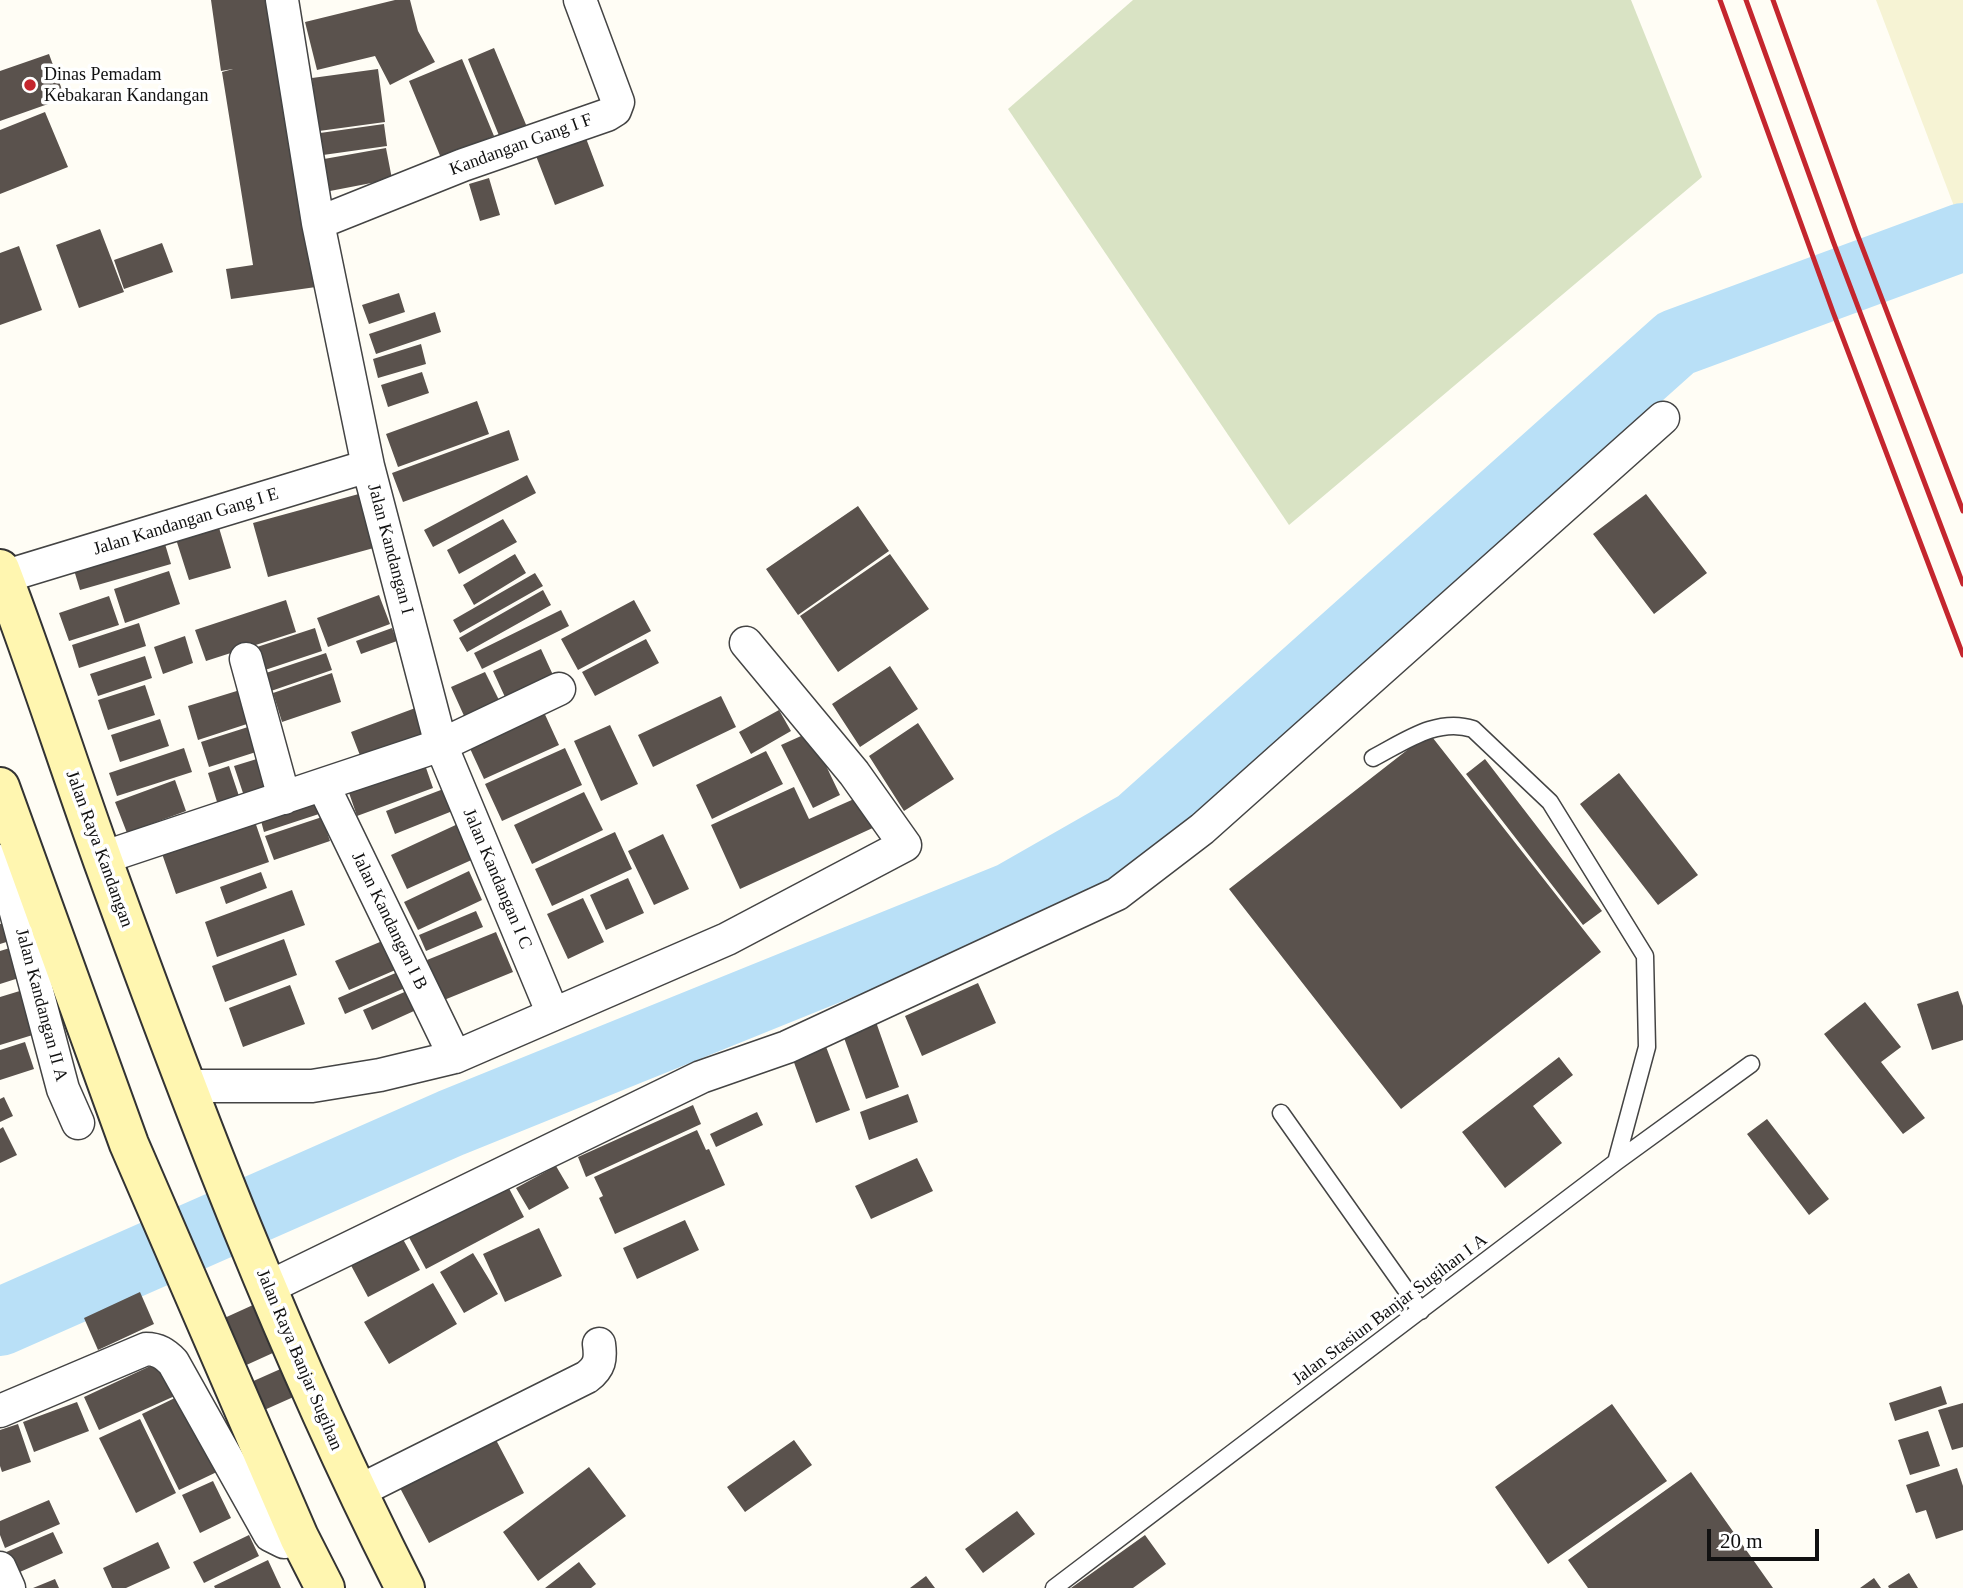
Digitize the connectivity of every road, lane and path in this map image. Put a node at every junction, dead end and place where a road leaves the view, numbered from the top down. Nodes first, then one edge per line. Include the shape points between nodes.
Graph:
1 (282, 0) edge
2 (580, 0) edge
3 (318, 223) junction
4 (1663, 418) dead end
5 (368, 466) junction
6 (1, 573) edge
7 (746, 643) dead end
8 (246, 659) dead end
9 (559, 689) dead end
10 (441, 745) junction
11 (1373, 758) dead end
12 (323, 785) junction
13 (0, 787) edge
14 (284, 798) junction
15 (102, 858) junction
16 (11, 879) edge
17 (553, 1014) junction
18 (456, 1057) junction
19 (1751, 1064) dead end
20 (185, 1086) junction
21 (1281, 1112) dead end
22 (78, 1123) dead end
23 (201, 1128) joint
24 (1616, 1162) junction
25 (267, 1288) junction
26 (1421, 1311) junction
27 (598, 1343) dead end
28 (0, 1411) edge
29 (357, 1492) junction
30 (299, 1537) junction
31 (0, 1568) edge
32 (9, 1588) edge
33 (325, 1588) edge
34 (405, 1588) edge
35 (1054, 1588) edge

1 - 3 street, Jalan Kandangan I
2 - 3 street, Kandangan Gang I F via 618,102 615,110
3 - 5 street, Jalan Kandangan I
4 - 25 street via 1202,828 1117,894 787,1047 701,1077
5 - 6 street, Jalan Kandangan Gang I E
5 - 10 street, Jalan Kandangan I
6 - 15 main road, Jalan Raya Kandangan
7 - 17 street via 854,773 905,845 727,939
8 - 14 street
9 - 10 street
10 - 12 street
10 - 17 street, Jalan Kandangan I C
11 - 24 lane via 1435,727 1460,724 1473,729 1550,802 1645,956 1647,1048
12 - 14 street
12 - 18 street, Jalan Kandangan I B
13 - 16 main road
14 - 15 street
15 - 20 main road, Jalan Raya Kandangan
16 - 22 street, Jalan Kandangan II A via 63,1089
16 - 30 main road
17 - 18 street
18 - 20 street via 312,1086
19 - 24 lane, Jalan Stasiun Banjar Sugihan I A
20 - 23 main road, Jalan Raya Kandangan
21 - 26 lane
23 - 25 main road, Jalan Raya Banjar Sugihan
24 - 26 lane, Jalan Stasiun Banjar Sugihan I A
25 - 29 main road, Jalan Raya Banjar Sugihan
26 - 35 lane, Jalan Stasiun Banjar Sugihan I A
27 - 29 street via 601,1360 587,1377
28 - 30 street via 146,1349 160,1352 173,1362 270,1535 284,1542
29 - 34 main road, Jalan Raya Banjar Sugihan
30 - 33 main road
31 - 32 street

